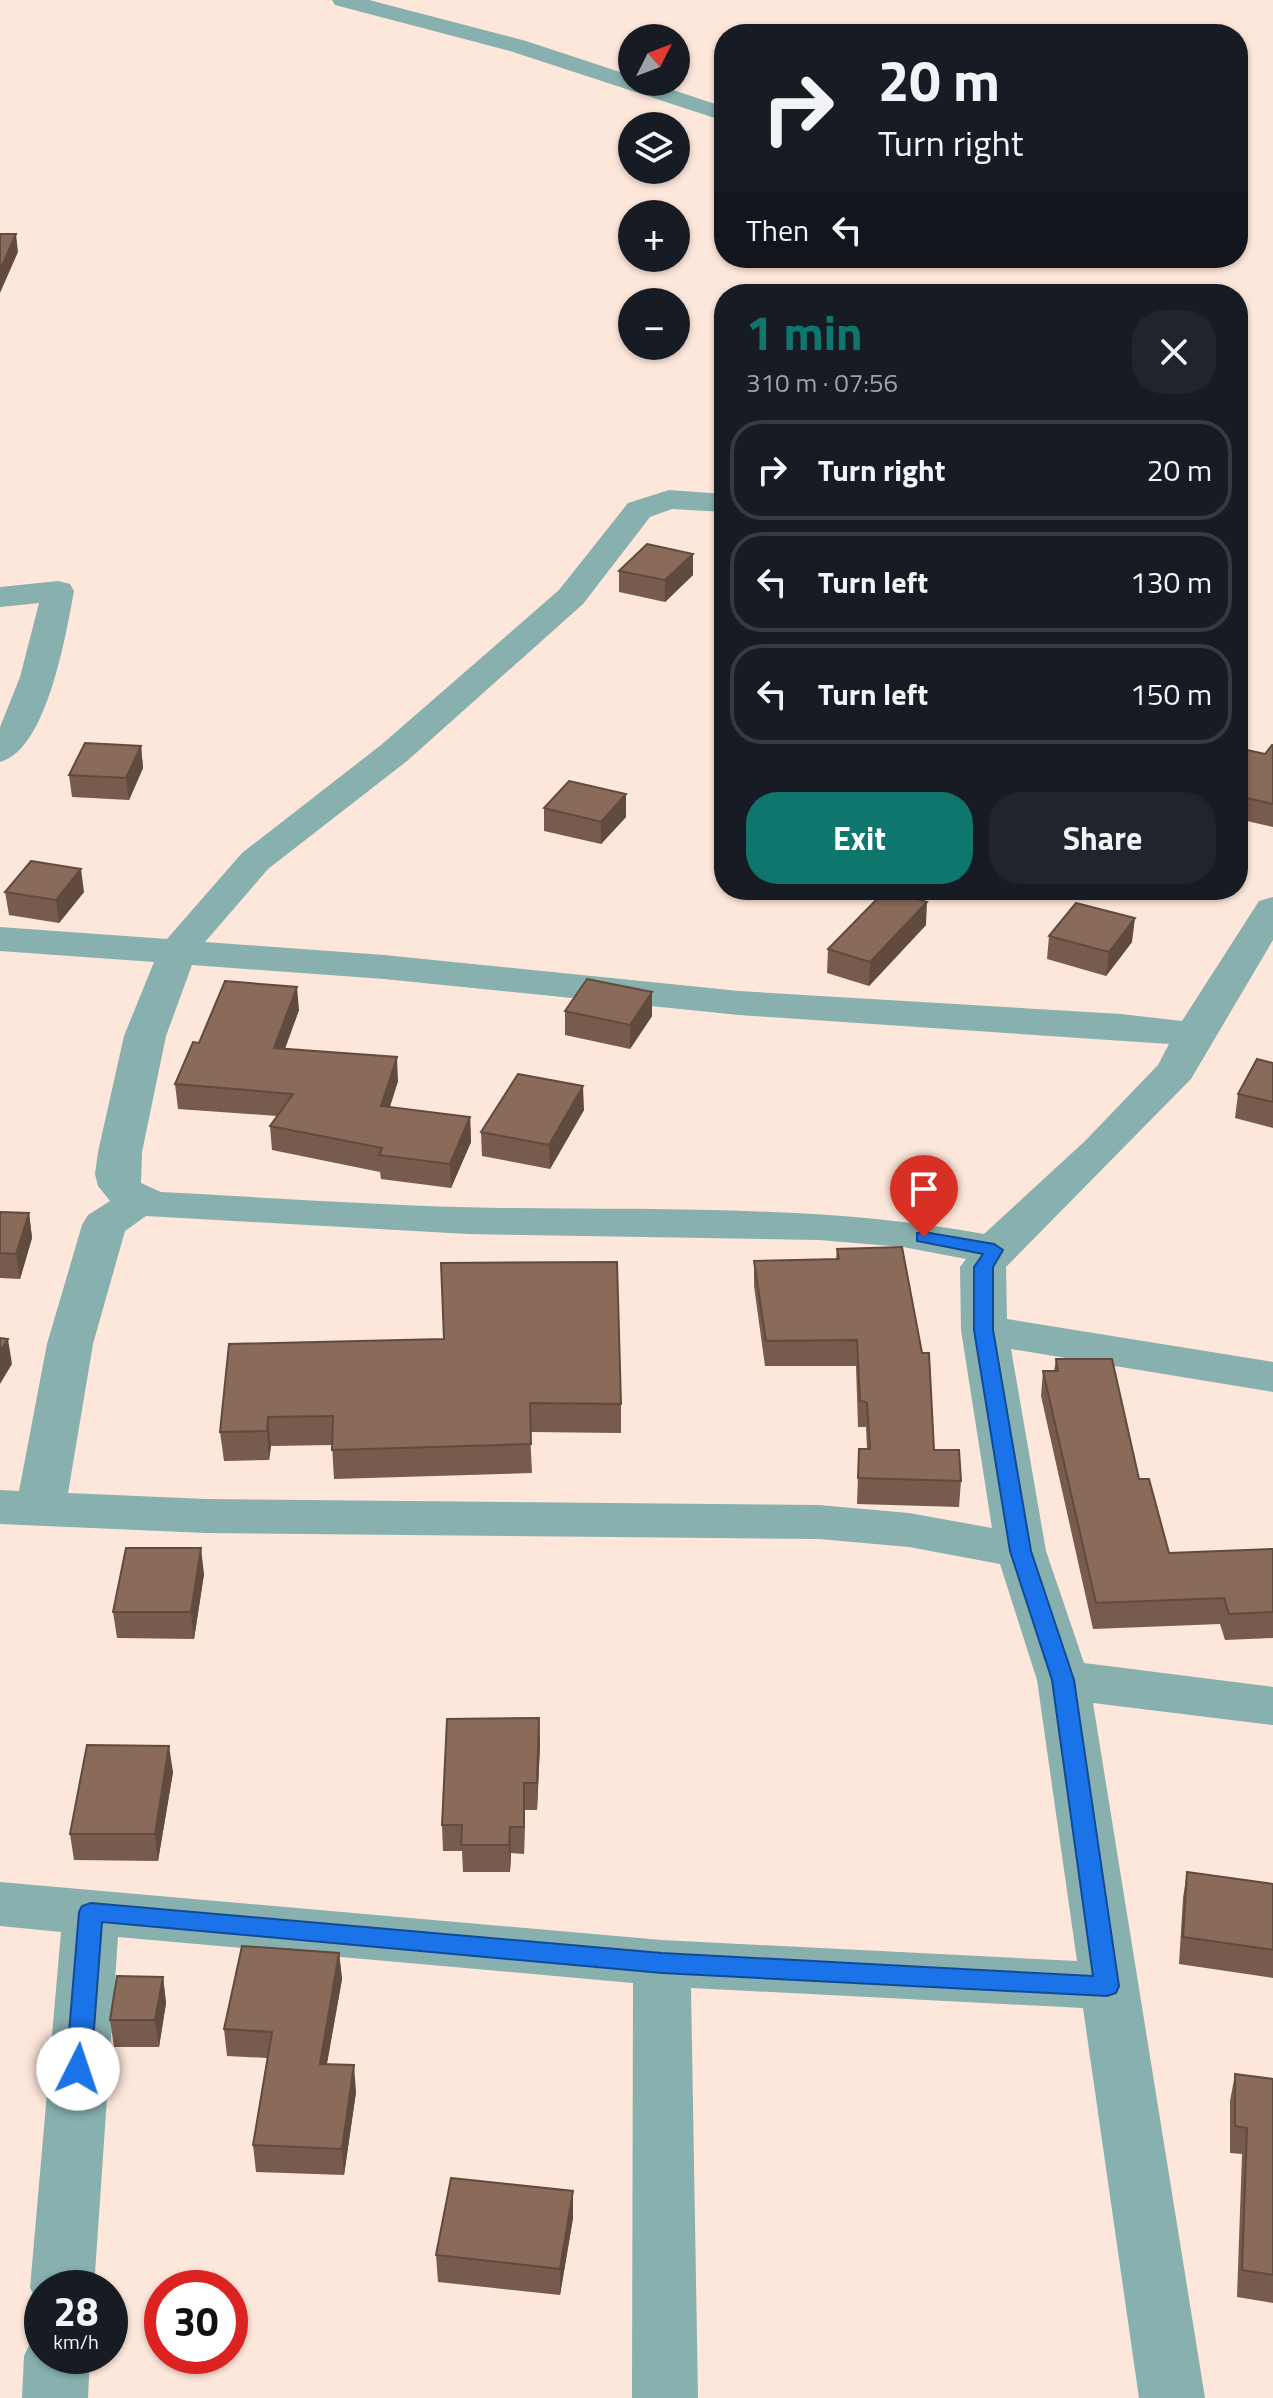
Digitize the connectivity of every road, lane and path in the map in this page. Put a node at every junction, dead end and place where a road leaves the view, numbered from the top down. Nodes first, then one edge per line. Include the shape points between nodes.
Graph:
1 (343, 0) edge
2 (714, 111) edge
3 (714, 502) edge
4 (0, 597) edge
5 (0, 751) edge
6 (1273, 909) edge
7 (0, 939) edge
8 (177, 953) junction
9 (1194, 1035) junction
10 (139, 1201) junction
11 (994, 1250) junction
12 (984, 1330) junction
13 (1273, 1377) edge
14 (20, 1508) edge
15 (1021, 1551) junction
16 (1063, 1680) junction
17 (1273, 1706) edge
18 (0, 1904) edge
19 (91, 1912) junction
20 (662, 1963) junction
21 (1107, 1986) junction
22 (63, 2270) edge
23 (56, 2374) edge
24 (55, 2398) edge
25 (665, 2398) edge
26 (1172, 2398) edge

1 - 2 street via 518,46
3 - 8 street via 669,499 639,510 571,597 394,753 255,861
4 - 5 street via 58,591 43,659 22,717 11,743
6 - 9 street
7 - 8 street
8 - 9 street via 384,967 739,1003
8 - 10 street via 145,1036 120,1152 120,1186
9 - 11 street via 1166,1081
10 - 11 street via 468,1221 819,1226 903,1233
10 - 14 street via 104,1225
11 - 12 street via 982,1276
12 - 13 street
12 - 15 street
14 - 15 street via 206,1516 819,1522 909,1530
15 - 16 street
16 - 17 street
16 - 21 street
18 - 19 street
19 - 20 street
19 - 22 street
20 - 21 street
20 - 25 street
21 - 26 street
23 - 24 street

